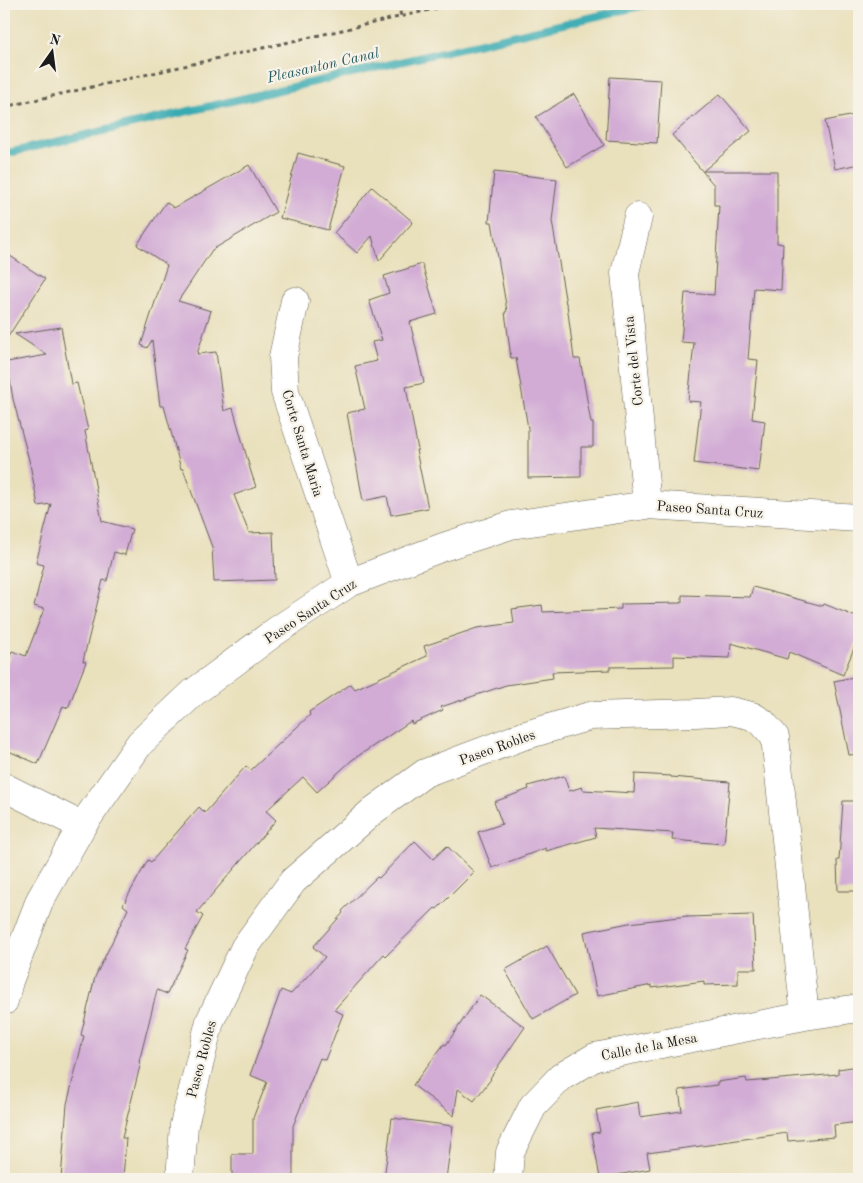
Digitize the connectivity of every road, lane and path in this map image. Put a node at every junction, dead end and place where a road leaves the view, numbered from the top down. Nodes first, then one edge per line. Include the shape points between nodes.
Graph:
1 (398, 4) edge
2 (456, 4) edge
3 (401, 16) junction
4 (4, 107) edge
5 (638, 217) dead end
6 (295, 301) dead end
7 (647, 505) junction
8 (859, 518) edge
9 (349, 582) junction
10 (4, 787) edge
11 (82, 826) junction
12 (4, 1000) edge
13 (859, 1008) edge
14 (805, 1016) junction
15 (180, 1179) edge
16 (508, 1179) edge

1 - 3 path
2 - 3 path
3 - 4 path
5 - 7 street, Corte del Vista via 625,273
6 - 9 street, Corte Santa Maria via 282,357 285,392
7 - 8 street, Paseo Santa Cruz
7 - 9 street, Paseo Santa Cruz via 511,525
9 - 11 street, Paseo Santa Cruz via 193,693 140,744
10 - 11 street
11 - 12 street, Paseo Santa Cruz via 40,900
13 - 14 street, Calle de la Mesa
14 - 15 street, Paseo Robles via 775,737 752,716 731,711 590,716 524,736 425,774 374,810 292,881 244,947 210,1021 184,1125
14 - 16 street, Calle de la Mesa via 595,1057 561,1077 533,1106 510,1152

